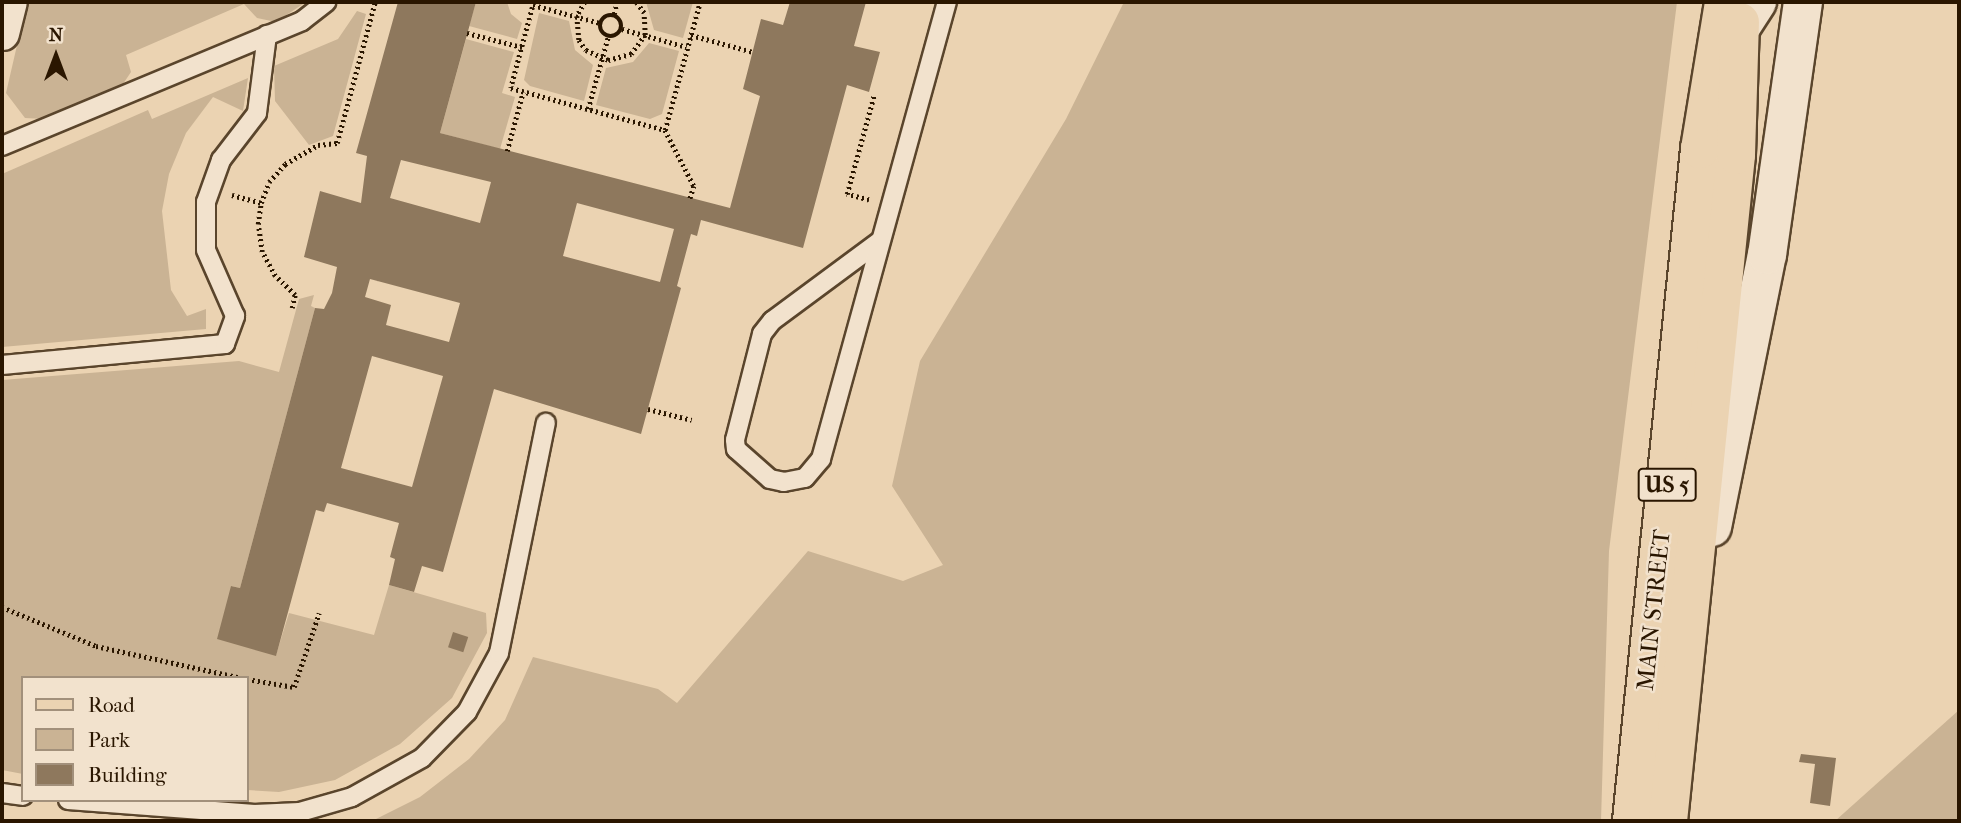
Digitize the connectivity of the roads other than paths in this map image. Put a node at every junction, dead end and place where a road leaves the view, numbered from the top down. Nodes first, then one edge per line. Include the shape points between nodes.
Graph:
1 (10, 2) edge
2 (326, 2) edge
3 (947, 2) edge
4 (1803, 2) edge
5 (1740, 9) edge
6 (2, 33) edge
7 (267, 35) junction
8 (2, 146) edge
9 (1718, 152) junction
10 (880, 242) junction
11 (2, 365) edge
12 (546, 423) dead end
13 (1685, 659) junction
14 (2, 793) edge
15 (21, 796) edge
16 (95, 802) edge
17 (1632, 821) edge
18 (1668, 821) edge

1 - 6 street
2 - 7 lane via 302,21
3 - 10 lane
4 - 13 main road, MAIN STREET via 1767,255
5 - 9 main road, US 5
5 - 9 main road, US 5 via 1712,68
7 - 8 lane
7 - 11 lane via 257,113 221,160 206,202 206,250 235,316 225,344
9 - 13 main road, MAIN STREET / US 5
9 - 17 main road, MAIN STREET / US 5
10 - 10 lane via 772,321 762,334 735,440 736,449 770,479 794,482 819,467
12 - 16 lane via 499,653 467,712 422,758 352,797 300,812 254,814
13 - 18 main road, MAIN STREET / US 5
14 - 15 lane

